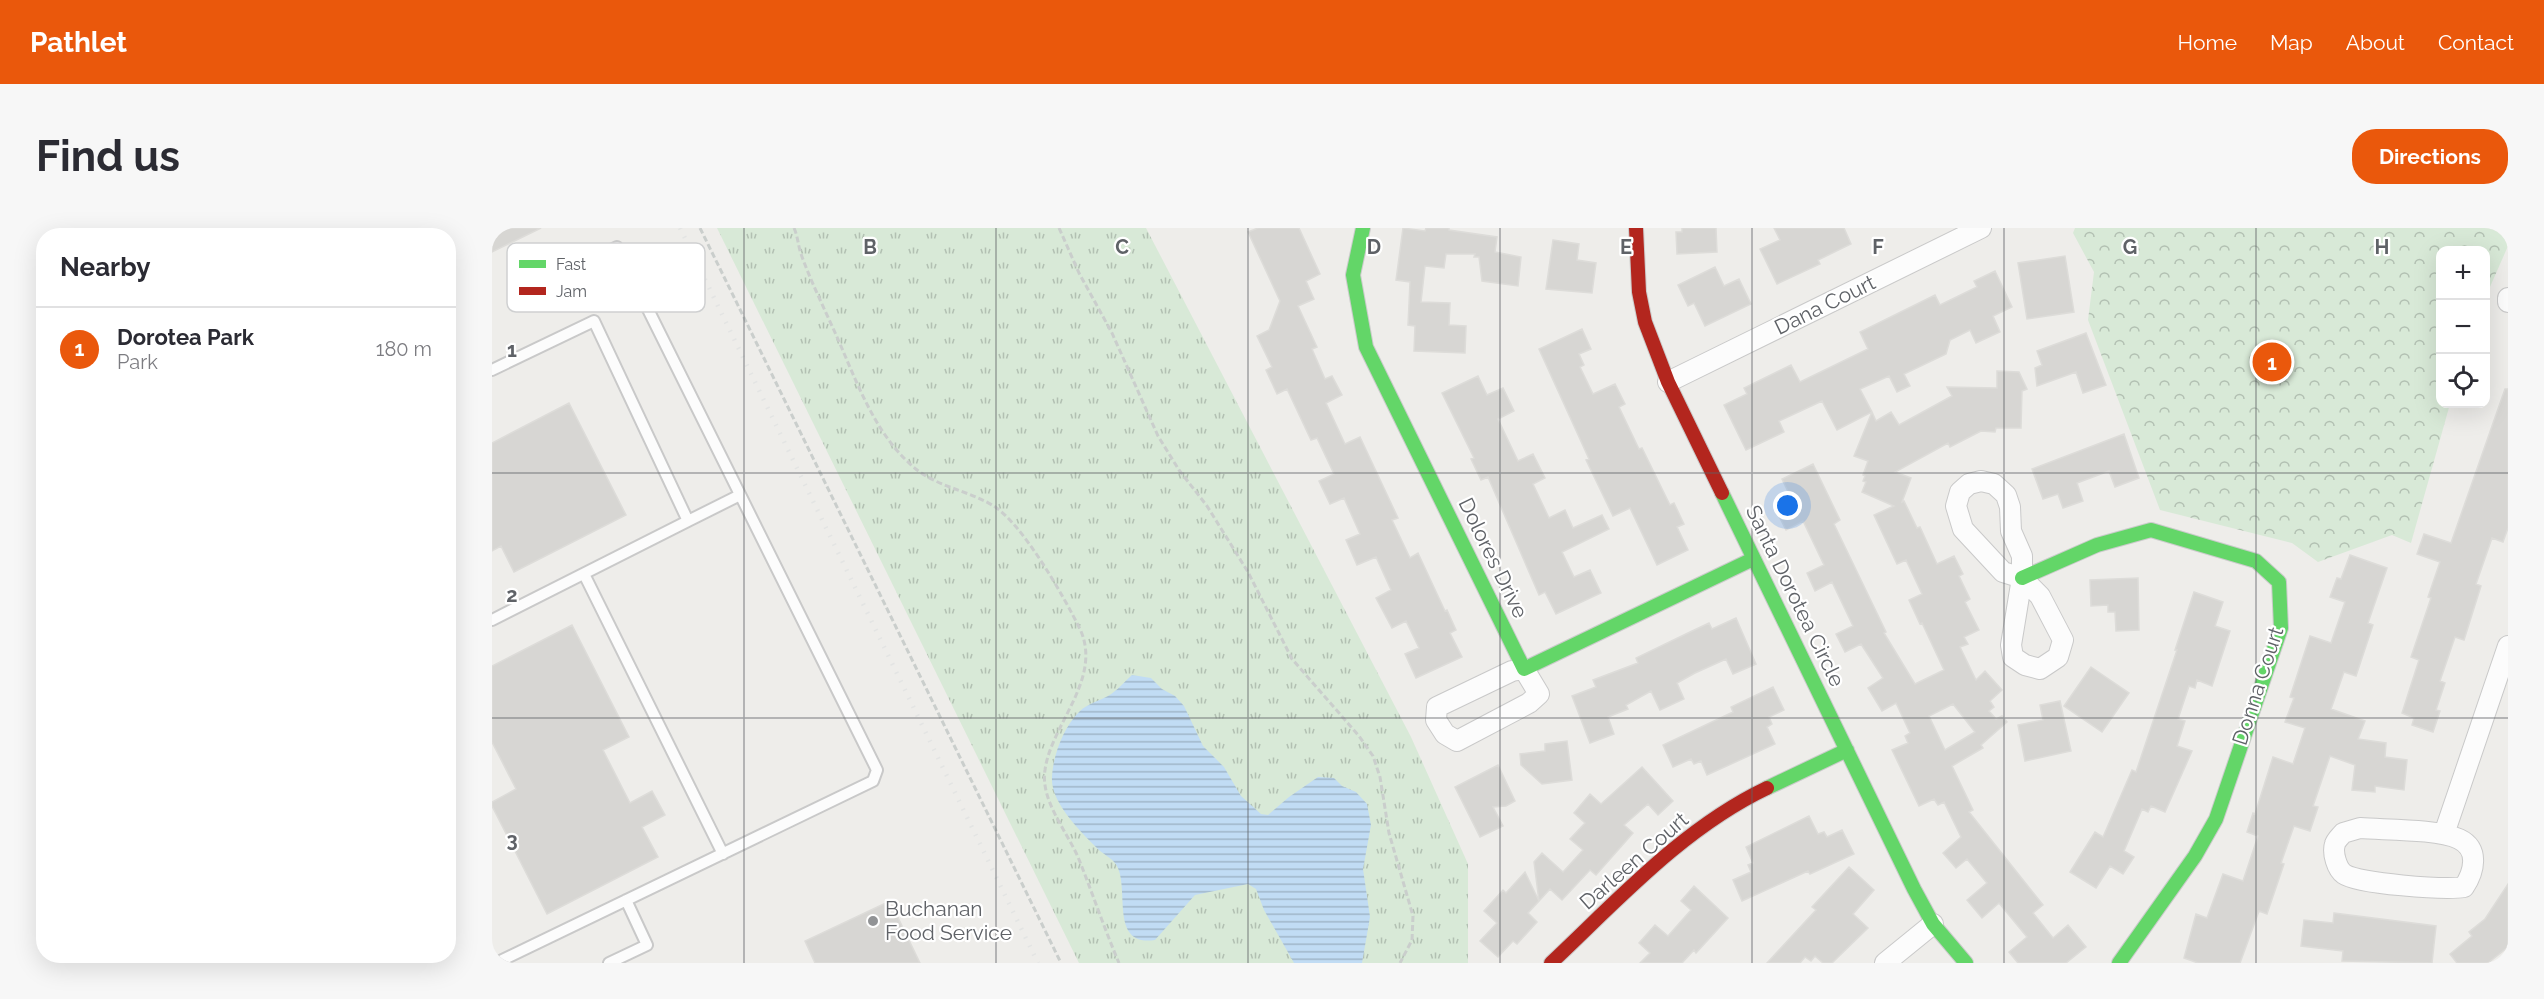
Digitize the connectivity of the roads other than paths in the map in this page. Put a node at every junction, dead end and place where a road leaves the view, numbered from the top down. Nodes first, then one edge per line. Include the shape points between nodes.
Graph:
1 (1363, 228) edge
2 (1636, 228) edge
3 (1981, 228) edge
4 (650, 312) edge
5 (492, 370) edge
6 (1668, 382) junction
7 (740, 495) junction
8 (688, 521) junction
9 (1753, 559) junction
10 (584, 574) junction
11 (2022, 578) junction
12 (492, 620) edge
13 (2508, 646) edge
14 (1524, 669) junction
15 (1847, 750) junction
16 (2444, 834) junction
17 (723, 854) junction
18 (626, 900) junction
19 (1934, 924) junction
20 (496, 963) edge
21 (609, 963) edge
22 (1551, 963) edge
23 (1885, 963) edge
24 (1966, 963) edge
25 (2119, 963) edge

1 - 14 street, Dolores Drive via 1353,275 1366,347
2 - 6 street, Santa Dorotea Circle via 1639,292
3 - 6 street, Dana Court
4 - 7 lane
5 - 8 lane via 594,321
6 - 9 street, Santa Dorotea Circle
7 - 8 lane
7 - 17 lane via 877,770 873,781
8 - 10 lane
9 - 14 street
9 - 15 street, Santa Dorotea Circle
10 - 12 lane
10 - 17 lane
11 - 11 street via 2003,572 1963,529 1956,506 1960,492 1969,484 1994,484 2006,495 2011,531 2022,556
11 - 25 street, Donna Court via 2097,544 2151,530 2256,561 2279,582 2281,628 2216,819 2195,856
13 - 16 street
14 - 14 street via 1437,707 1436,720 1445,734 1457,741 1529,703 1539,694
15 - 19 street, Santa Dorotea Circle
15 - 22 street, Darleen Court via 1742,800 1680,843
16 - 16 street via 2360,828 2343,833 2335,844 2335,860 2344,874 2360,879 2447,889 2464,887 2471,877 2472,851 2461,839
17 - 18 lane
18 - 20 lane
18 - 21 lane via 647,945
19 - 23 street
19 - 24 street, Santa Dorotea Circle

